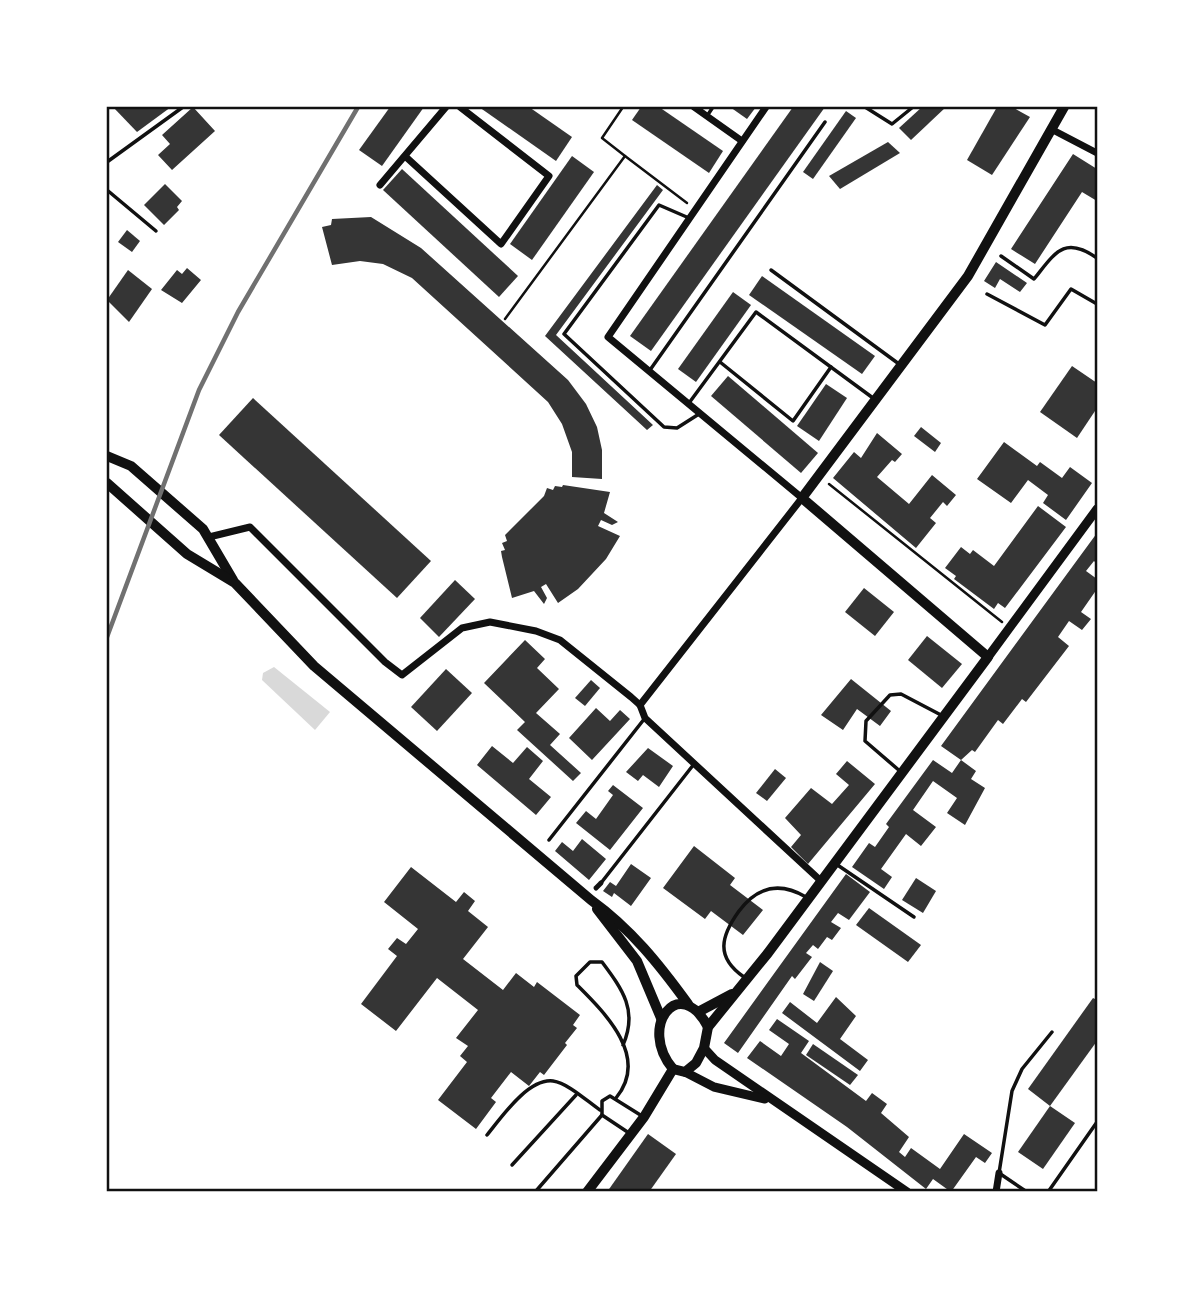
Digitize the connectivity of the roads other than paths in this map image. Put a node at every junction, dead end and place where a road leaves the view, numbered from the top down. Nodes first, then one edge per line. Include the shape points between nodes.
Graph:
1 (183, 107) edge
2 (446, 107) edge
3 (460, 107) edge
4 (694, 107) edge
5 (713, 107) edge
6 (766, 107) edge
7 (865, 107) edge
8 (913, 107) edge
9 (1064, 107) edge
10 (708, 116) junction
11 (825, 122) dead end
12 (1051, 129) junction
13 (742, 141) junction
14 (1097, 153) edge
15 (406, 156) junction
16 (107, 162) edge
17 (380, 186) dead end
18 (107, 190) edge
19 (689, 218) junction
20 (156, 231) dead end
21 (1001, 256) dead end
22 (1097, 257) edge
23 (771, 270) dead end
24 (987, 293) dead end
25 (1097, 304) edge
26 (720, 362) junction
27 (901, 365) junction
28 (831, 366) junction
29 (649, 372) junction
30 (875, 399) junction
31 (688, 405) junction
32 (699, 414) junction
33 (107, 456) edge
34 (110, 488) edge
35 (802, 498) junction
36 (1097, 509) edge
37 (209, 537) junction
38 (236, 583) junction
39 (988, 657) junction
40 (640, 705) junction
41 (943, 716) junction
42 (645, 718) junction
43 (694, 764) junction
44 (901, 773) junction
45 (549, 840) dead end
46 (834, 862) junction
47 (821, 881) junction
48 (601, 883) joint
49 (596, 888) dead end
50 (808, 898) junction
51 (590, 900) junction
52 (914, 917) dead end
53 (747, 980) junction
54 (734, 993) junction
55 (688, 1004) junction
56 (700, 1011) junction
57 (661, 1018) junction
58 (708, 1027) junction
59 (1052, 1032) dead end
60 (623, 1045) junction
61 (704, 1048) junction
62 (673, 1069) junction
63 (685, 1072) junction
64 (576, 1095) junction
65 (616, 1098) junction
66 (774, 1101) junction
67 (601, 1112) junction
68 (644, 1117) junction
69 (1097, 1122) edge
70 (631, 1134) junction
71 (487, 1135) dead end
72 (512, 1165) dead end
73 (999, 1172) junction
74 (536, 1191) edge
75 (587, 1192) edge
76 (907, 1192) edge
77 (996, 1192) edge
78 (1027, 1192) edge
79 (1048, 1192) edge

1 - 16 lane
2 - 15 street
3 - 15 street via 549,176 501,244
4 - 10 street
5 - 10 lane
6 - 13 street
7 - 8 lane via 892,124
9 - 12 main road
10 - 13 street
11 - 29 lane
12 - 14 street
12 - 27 main road via 968,276
13 - 19 street
15 - 17 street
18 - 20 lane
19 - 29 street via 608,337
19 - 32 lane via 659,205 564,334 664,427 677,428
21 - 22 lane via 1034,279 1065,247 1076,246
23 - 27 lane
24 - 25 lane via 1045,325 1071,289
26 - 28 lane via 756,312
26 - 28 lane via 793,421
26 - 31 lane
27 - 30 main road
28 - 30 lane
29 - 31 street
30 - 35 main road
31 - 32 street
32 - 35 street
33 - 37 main road via 131,466
34 - 38 main road via 187,554
35 - 39 main road
35 - 40 street
36 - 39 street
37 - 38 main road
37 - 40 street via 250,527 402,675 462,628 490,622 560,640
38 - 51 main road via 314,666
39 - 41 main road
40 - 42 street
41 - 44 main road
41 - 44 lane via 901,694 890,695 866,721 865,741
42 - 43 street
42 - 45 lane
43 - 47 street
43 - 48 lane
44 - 46 main road
46 - 47 main road
46 - 52 lane
47 - 50 main road
48 - 49 street
50 - 53 main road
50 - 53 lane via 789,889 760,890 726,928 723,949 727,962
51 - 55 main road via 631,932
51 - 57 main road via 637,961
53 - 54 main road
54 - 56 main road
54 - 58 main road
55 - 56 main road
55 - 57 main road via 676,1005
56 - 58 main road
57 - 62 main road via 660,1054
58 - 61 main road
59 - 73 lane via 1022,1069 1012,1091
60 - 60 lane via 611,1019 576,985 576,976 590,962 603,962 631,1012
60 - 65 lane via 629,1072 625,1088
61 - 63 main road
61 - 66 street via 710,1057
62 - 63 main road
62 - 68 main road
63 - 66 street via 714,1087
64 - 67 lane
64 - 71 lane via 555,1081 543,1082 520,1096
64 - 72 lane
65 - 67 lane via 602,1101
65 - 68 lane
66 - 76 street
67 - 70 lane
67 - 74 lane
68 - 70 main road
69 - 79 lane
70 - 75 main road
73 - 77 street
73 - 78 lane

